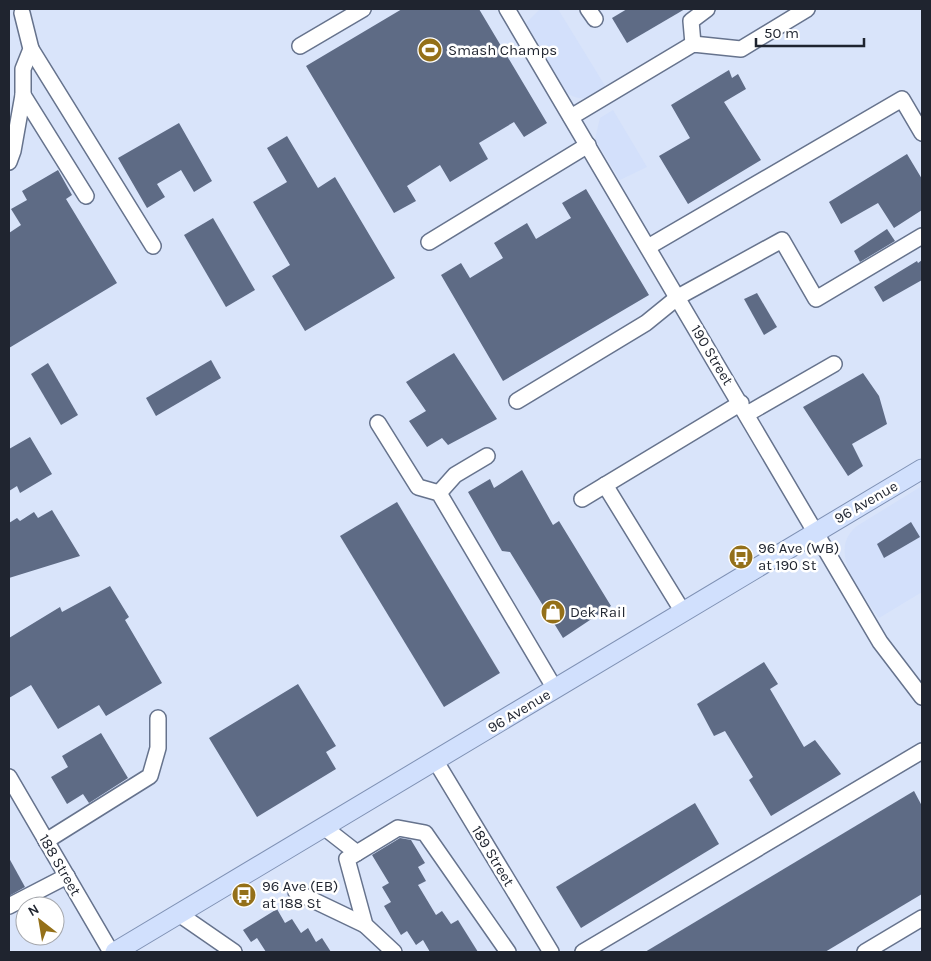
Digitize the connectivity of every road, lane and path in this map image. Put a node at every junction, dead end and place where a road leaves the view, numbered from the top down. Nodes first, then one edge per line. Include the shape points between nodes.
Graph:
1 (363, 9) edge
2 (707, 9) edge
3 (807, 9) edge
4 (514, 11) edge
5 (18, 14) edge
6 (693, 44) junction
7 (300, 46) dead end
8 (31, 49) junction
9 (23, 95) junction
10 (571, 117) junction
11 (922, 133) edge
12 (588, 145) junction
13 (9, 162) edge
14 (86, 196) dead end
15 (922, 236) edge
16 (428, 242) dead end
17 (153, 246) dead end
18 (648, 247) junction
19 (678, 297) junction
20 (834, 364) dead end
21 (518, 401) dead end
22 (744, 408) junction
23 (378, 423) dead end
24 (487, 456) dead end
25 (922, 469) edge
26 (605, 485) junction
27 (439, 493) junction
28 (582, 499) dead end
29 (816, 531) junction
30 (683, 612) junction
31 (555, 689) junction
32 (922, 697) edge
33 (158, 718) dead end
34 (922, 751) edge
35 (435, 760) junction
36 (9, 777) edge
37 (325, 828) junction
38 (46, 841) junction
39 (357, 853) junction
40 (67, 876) junction
41 (296, 892) dead end
42 (9, 906) edge
43 (179, 914) junction
44 (922, 919) edge
45 (364, 925) junction
46 (225, 950) edge
47 (111, 952) edge
48 (115, 952) edge
49 (394, 952) edge
50 (508, 952) edge
51 (551, 952) edge
52 (583, 952) edge
53 (865, 952) edge

1 - 7 street
2 - 6 street via 691,21
3 - 6 street via 741,49
4 - 10 street, 190 Street
5 - 8 street
6 - 10 street
8 - 9 street via 23,70
8 - 17 street
9 - 13 street
9 - 14 street
10 - 12 street, 190 Street
11 - 18 street via 902,99
12 - 16 street
12 - 18 street, 190 Street
15 - 19 street via 816,300 782,240
18 - 19 street, 190 Street
19 - 21 street via 646,323
19 - 22 street, 190 Street
20 - 22 street
22 - 26 street
22 - 29 street, 190 Street
23 - 27 street via 418,487
24 - 27 street via 455,475
25 - 29 main road, 96 Avenue
26 - 28 street
26 - 30 street
27 - 31 street
29 - 30 main road, 96 Avenue
29 - 32 street, 190 Street via 880,642
30 - 31 main road, 96 Avenue
31 - 35 main road, 96 Avenue
33 - 38 street via 158,748 150,776
34 - 52 street
35 - 37 main road, 96 Avenue
35 - 51 street, 189 Street
36 - 38 street, 188 Street
37 - 39 street
37 - 43 main road, 96 Avenue
38 - 40 street, 188 Street
39 - 45 street via 347,859
39 - 50 street via 398,828 424,833
40 - 42 street
40 - 47 street, 188 Street
41 - 45 street
43 - 46 street
43 - 48 main road, 96 Avenue
44 - 53 street
45 - 49 street

